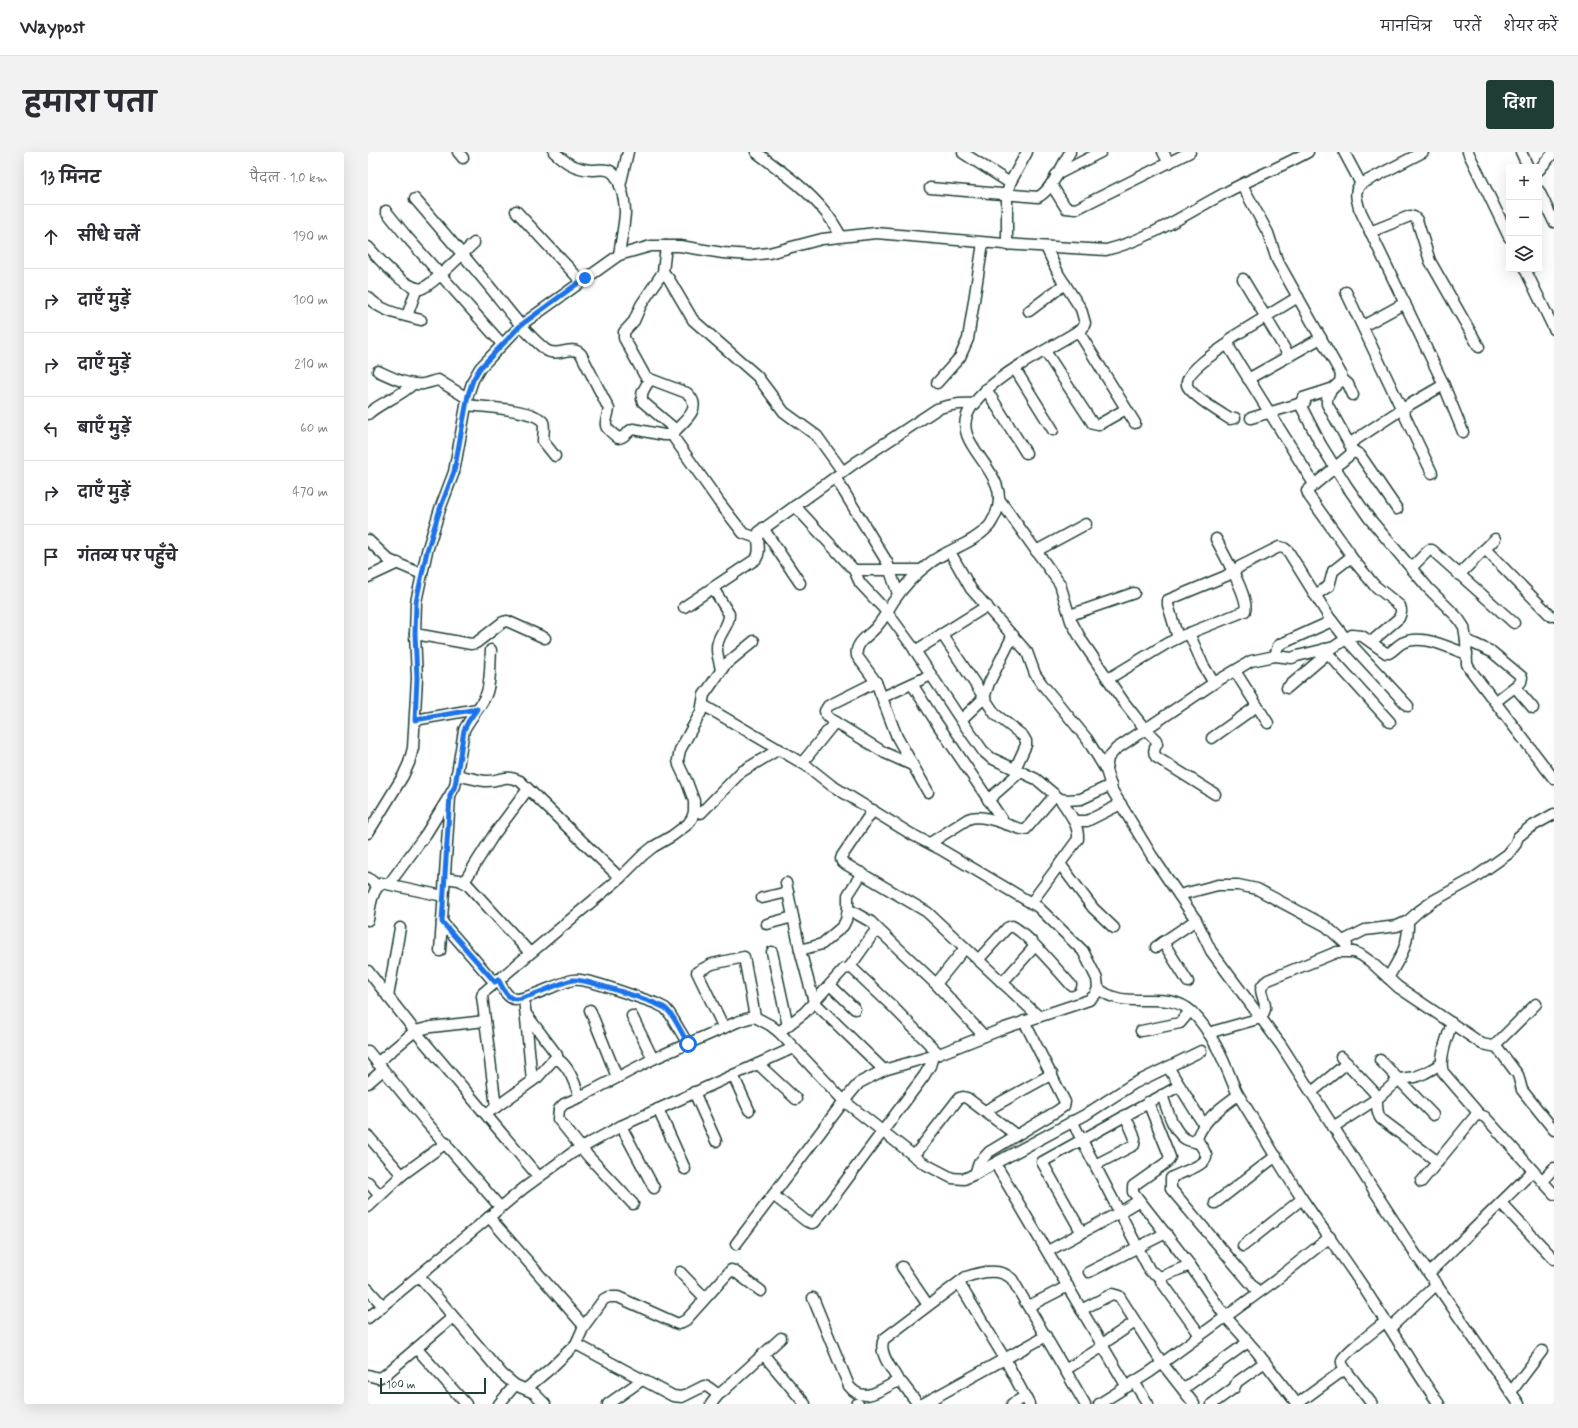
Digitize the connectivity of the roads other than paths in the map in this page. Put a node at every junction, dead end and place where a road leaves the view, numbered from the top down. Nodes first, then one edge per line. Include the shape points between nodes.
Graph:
1 (554, 152) edge
2 (628, 152) edge
3 (756, 152) edge
4 (1027, 152) edge
5 (1070, 152) edge
6 (1101, 152) edge
7 (1163, 152) edge
8 (1190, 152) edge
9 (1308, 152) edge
10 (1344, 152) edge
11 (1423, 152) edge
12 (1468, 152) edge
13 (1521, 152) edge
14 (1554, 152) edge
15 (963, 153) dead end
16 (1168, 163) junction
17 (1527, 164) edge
18 (1542, 166) edge
19 (1056, 175) junction
20 (1010, 183) junction
21 (1051, 184) junction
22 (1242, 184) junction
23 (1361, 184) junction
24 (620, 186) junction
25 (930, 188) dead end
26 (1007, 194) junction
27 (1542, 197) edge
28 (416, 199) dead end
29 (386, 211) dead end
30 (516, 211) dead end
31 (1554, 222) edge
32 (1370, 232) junction
33 (841, 236) junction
34 (1509, 236) edge
35 (474, 243) dead end
36 (983, 243) junction
37 (1007, 245) junction
38 (368, 246) edge
39 (666, 246) junction
40 (1046, 247) junction
41 (462, 254) junction
42 (618, 255) junction
43 (663, 272) junction
44 (1526, 272) edge
45 (441, 274) junction
46 (1243, 279) dead end
47 (581, 281) junction
48 (1065, 284) junction
49 (417, 288) junction
50 (1346, 292) dead end
51 (368, 297) edge
52 (1298, 297) junction
53 (1405, 303) junction
54 (1029, 312) dead end
55 (407, 316) junction
56 (1266, 317) junction
57 (421, 320) dead end
58 (521, 325) junction
59 (1362, 326) junction
60 (1554, 329) edge
61 (1078, 332) junction
62 (1321, 338) junction
63 (1229, 343) junction
64 (502, 344) junction
65 (1479, 347) dead end
66 (1045, 351) junction
67 (1289, 356) junction
68 (1015, 369) junction
69 (378, 371) dead end
70 (1341, 378) junction
71 (1248, 379) junction
72 (650, 380) junction
73 (937, 383) dead end
74 (1443, 383) junction
75 (412, 384) junction
76 (986, 389) junction
77 (1331, 389) junction
78 (1353, 395) dead end
79 (467, 402) junction
80 (1303, 402) junction
81 (975, 404) junction
82 (1126, 409) junction
83 (1402, 409) junction
84 (1268, 412) junction
85 (368, 414) edge
86 (1235, 418) dead end
87 (1251, 418) dead end
88 (1135, 423) dead end
89 (1053, 430) dead end
90 (1462, 432) dead end
91 (674, 433) junction
92 (1351, 447) junction
93 (1026, 453) dead end
94 (555, 456) dead end
95 (1335, 468) junction
96 (1432, 473) dead end
97 (839, 474) junction
98 (1314, 484) junction
99 (999, 498) junction
100 (795, 506) junction
101 (1397, 509) dead end
102 (1086, 524) dead end
103 (763, 528) junction
104 (757, 538) junction
105 (1216, 539) dead end
106 (1496, 539) dead end
107 (368, 540) edge
108 (1485, 549) junction
109 (1036, 551) junction
110 (950, 552) junction
111 (1351, 557) junction
112 (398, 563) junction
113 (1411, 568) junction
114 (854, 570) junction
115 (890, 570) junction
116 (921, 570) junction
117 (1233, 571) junction
118 (422, 574) junction
119 (1459, 575) junction
120 (368, 577) edge
121 (800, 583) dead end
122 (713, 588) junction
123 (1134, 593) dead end
124 (898, 594) junction
125 (1316, 595) junction
126 (987, 606) junction
127 (684, 607) dead end
128 (887, 612) junction
129 (1070, 615) junction
130 (1551, 616) dead end
131 (1332, 621) junction
132 (1514, 623) dead end
133 (415, 634) junction
134 (942, 634) junction
135 (1189, 634) junction
136 (1013, 635) junction
137 (545, 638) dead end
138 (1178, 638) junction
139 (1346, 639) junction
140 (1466, 640) junction
141 (754, 641) dead end
142 (1371, 642) junction
143 (491, 650) dead end
144 (915, 651) junction
145 (1326, 651) junction
146 (1467, 654) junction
147 (1275, 656) junction
148 (721, 670) junction
149 (1236, 671) junction
150 (931, 675) junction
151 (1108, 679) junction
152 (876, 682) junction
153 (912, 684) junction
154 (1214, 684) junction
155 (1515, 687) junction
156 (1287, 688) dead end
157 (882, 697) junction
158 (984, 698) junction
159 (1495, 702) junction
160 (703, 705) junction
161 (1257, 706) junction
162 (1408, 706) dead end
163 (1533, 708) dead end
164 (477, 709) junction
165 (415, 720) junction
166 (960, 720) junction
167 (835, 722) junction
168 (1390, 722) dead end
169 (1268, 723) dead end
170 (1145, 729) junction
171 (1212, 738) dead end
172 (778, 750) junction
173 (802, 763) junction
174 (912, 765) junction
175 (1017, 770) junction
176 (1106, 770) junction
177 (456, 775) junction
178 (1554, 779) edge
179 (1110, 785) junction
180 (528, 789) junction
181 (928, 792) dead end
182 (1215, 794) dead end
183 (450, 795) junction
184 (1058, 797) junction
185 (988, 800) junction
186 (1120, 804) junction
187 (873, 810) junction
188 (701, 813) dead end
189 (1554, 814) edge
190 (1074, 821) junction
191 (1005, 824) junction
192 (368, 833) edge
193 (930, 844) junction
194 (1060, 864) junction
195 (862, 873) junction
196 (368, 878) edge
197 (445, 878) junction
198 (620, 878) junction
199 (464, 882) junction
200 (389, 884) junction
201 (378, 886) junction
202 (1179, 895) junction
203 (443, 896) junction
204 (762, 898) dead end
205 (1031, 903) junction
206 (848, 910) junction
207 (793, 917) junction
208 (368, 920) edge
209 (1196, 920) junction
210 (442, 922) junction
211 (1408, 922) junction
212 (767, 924) dead end
213 (400, 928) dead end
214 (1114, 928) dead end
215 (883, 934) junction
216 (1343, 941) junction
217 (1035, 946) junction
218 (965, 948) junction
219 (800, 950) junction
220 (440, 951) dead end
221 (772, 952) dead end
222 (1354, 952) junction
223 (530, 953) junction
224 (978, 960) junction
225 (849, 968) junction
226 (368, 971) edge
227 (1388, 978) junction
228 (496, 981) junction
229 (1188, 982) dead end
230 (1002, 983) junction
231 (936, 984) junction
232 (830, 985) junction
233 (1071, 985) dead end
234 (1098, 988) junction
235 (388, 997) junction
236 (524, 998) junction
237 (814, 1002) junction
238 (1536, 1004) dead end
239 (855, 1008) dead end
240 (590, 1010) dead end
241 (1190, 1011) junction
242 (526, 1014) junction
243 (632, 1016) dead end
244 (1038, 1016) junction
245 (755, 1017) junction
246 (1261, 1018) junction
247 (485, 1021) junction
248 (1024, 1021) junction
249 (1452, 1023) junction
250 (788, 1026) junction
251 (724, 1028) junction
252 (415, 1031) junction
253 (1141, 1031) dead end
254 (779, 1032) junction
255 (1208, 1033) junction
256 (984, 1036) junction
257 (688, 1044) junction
258 (1494, 1046) junction
259 (793, 1048) junction
260 (368, 1051) edge
261 (1201, 1051) dead end
262 (557, 1055) dead end
263 (936, 1055) junction
264 (653, 1058) junction
265 (1380, 1060) dead end
266 (758, 1064) junction
267 (1441, 1064) junction
268 (380, 1066) junction
269 (1168, 1067) junction
270 (884, 1070) junction
271 (1052, 1074) junction
272 (733, 1075) junction
273 (617, 1077) junction
274 (1399, 1079) junction
275 (532, 1081) junction
276 (368, 1083) edge
277 (1180, 1086) junction
278 (694, 1092) junction
279 (1312, 1092) junction
280 (1162, 1095) junction
281 (1238, 1095) junction
282 (580, 1097) junction
283 (1378, 1098) junction
284 (796, 1099) dead end
285 (844, 1101) junction
286 (1148, 1102) junction
287 (496, 1107) junction
288 (658, 1109) junction
289 (749, 1110) dead end
290 (985, 1111) junction
291 (485, 1114) junction
292 (1480, 1114) junction
293 (1125, 1115) junction
294 (1433, 1115) dead end
295 (1072, 1121) junction
296 (1204, 1125) junction
297 (621, 1126) junction
298 (1333, 1127) junction
299 (1554, 1130) edge
300 (882, 1131) junction
301 (1016, 1135) junction
302 (368, 1136) edge
303 (1081, 1139) junction
304 (716, 1141) dead end
305 (446, 1143) junction
306 (1199, 1143) junction
307 (582, 1147) junction
308 (914, 1156) junction
309 (1276, 1156) junction
310 (1438, 1162) junction
311 (1095, 1165) junction
312 (1554, 1168) edge
313 (685, 1169) dead end
314 (999, 1170) dead end
315 (1533, 1171) junction
316 (975, 1174) junction
317 (402, 1176) junction
318 (538, 1176) junction
319 (1542, 1181) junction
320 (368, 1182) edge
321 (1421, 1182) dead end
322 (654, 1188) dead end
323 (1554, 1194) edge
324 (773, 1195) junction
325 (380, 1196) junction
326 (1302, 1199) junction
327 (1141, 1203) junction
328 (1501, 1203) junction
329 (633, 1204) dead end
330 (1215, 1204) dead end
331 (368, 1207) edge
332 (500, 1207) junction
333 (1120, 1212) junction
334 (489, 1217) junction
335 (1082, 1233) junction
336 (1166, 1234) junction
337 (1330, 1237) junction
338 (736, 1244) dead end
339 (1243, 1246) dead end
340 (1139, 1247) junction
341 (1048, 1251) junction
342 (1554, 1260) edge
343 (1190, 1265) junction
344 (902, 1267) dead end
345 (680, 1272) dead end
346 (1089, 1272) dead end
347 (1429, 1273) junction
348 (419, 1276) junction
349 (1161, 1278) junction
350 (959, 1283) junction
351 (1437, 1284) junction
352 (1068, 1286) junction
353 (368, 1289) edge
354 (761, 1291) dead end
355 (1258, 1292) junction
356 (704, 1298) junction
357 (814, 1298) dead end
358 (928, 1305) junction
359 (382, 1306) junction
360 (1029, 1306) junction
361 (1082, 1310) junction
362 (1225, 1316) junction
363 (368, 1318) edge
364 (453, 1318) junction
365 (1135, 1322) junction
366 (1388, 1325) junction
367 (584, 1326) junction
368 (1200, 1335) junction
369 (1046, 1336) junction
370 (781, 1338) dead end
371 (1248, 1342) junction
372 (576, 1344) junction
373 (1102, 1346) junction
374 (417, 1349) junction
375 (1542, 1351) dead end
376 (763, 1354) junction
377 (1005, 1359) junction
378 (1264, 1362) junction
379 (1162, 1363) junction
380 (1345, 1369) junction
381 (1065, 1370) junction
382 (368, 1375) edge
383 (642, 1380) junction
384 (899, 1382) junction
385 (1130, 1384) junction
386 (515, 1385) junction
387 (526, 1389) junction
388 (1183, 1389) junction
389 (1511, 1392) junction
390 (719, 1394) junction
391 (679, 1401) edge
392 (1027, 1401) edge
393 (859, 1402) edge
394 (1368, 1402) edge
395 (466, 1404) edge
396 (499, 1404) edge
397 (544, 1404) edge
398 (608, 1404) edge
399 (711, 1404) edge
400 (805, 1404) edge
401 (918, 1404) edge
402 (923, 1404) edge
403 (1012, 1404) edge
404 (1085, 1404) edge
405 (1099, 1404) edge
406 (1148, 1404) edge
407 (1194, 1404) edge
408 (1212, 1404) edge
409 (1297, 1404) edge
410 (1437, 1404) edge
411 (1520, 1404) edge

1 - 24 street via 579,169 611,171
2 - 24 street
3 - 33 street via 800,185 828,214
4 - 20 street
5 - 19 street
6 - 19 street
7 - 16 street
8 - 16 street
9 - 22 street
10 - 23 street
11 - 23 street
12 - 34 street
13 - 17 street
14 - 18 street
15 - 20 street
16 - 21 street via 1076,209 1066,208
19 - 21 street
20 - 26 street
21 - 26 street via 1038,197
22 - 40 street via 1161,228 1118,247 1106,250
22 - 52 street via 1268,232 1277,260
23 - 32 street via 1356,195
24 - 42 street via 625,210
25 - 26 street
26 - 37 street
27 - 31 street
28 - 41 street
29 - 45 street via 406,237
30 - 47 street
32 - 53 street
32 - 65 street via 1410,216 1414,217 1430,261
33 - 36 street via 876,233
33 - 39 street via 751,255
35 - 41 street
36 - 37 street
36 - 73 street via 968,339 960,357
37 - 40 street
38 - 49 street via 388,269
39 - 42 street via 652,246
39 - 43 street
40 - 48 street
41 - 45 street
41 - 58 street
42 - 47 street
43 - 72 street via 641,305 634,321 624,332 624,338 642,372
43 - 97 street via 693,320 757,376 784,412 817,436
44 - 60 street
45 - 49 street via 423,289
45 - 64 street
46 - 56 street
47 - 58 street
48 - 54 street
48 - 61 street via 1085,319 1083,328
49 - 55 street
50 - 59 street
51 - 55 street via 378,306
52 - 56 street
52 - 62 street
53 - 59 street
53 - 74 street
55 - 57 street
56 - 63 street via 1231,338
56 - 67 street
58 - 64 street
58 - 91 street via 547,351 558,353 574,350 581,354 609,410 604,424 618,438 633,429 664,435
59 - 83 street
61 - 66 street
61 - 82 street
62 - 67 street
62 - 70 street
63 - 71 street
63 - 86 street via 1198,366 1187,381 1187,385 1189,390 1211,408 1230,420
64 - 79 street via 480,368 473,380
66 - 68 street
66 - 82 street via 1093,424 1098,425
67 - 71 street
68 - 76 street
68 - 89 street
69 - 75 street
70 - 77 street
70 - 78 street via 1348,384
71 - 84 street
72 - 91 street via 641,398
72 - 91 street via 688,393 695,402 690,416
74 - 83 street
74 - 90 street
75 - 79 street via 438,380
75 - 85 street
76 - 81 street
76 - 93 street
77 - 80 street via 1304,398
77 - 92 street via 1327,404
79 - 94 street via 526,412 539,419 544,425 543,441
79 - 118 street via 454,472 440,509
80 - 84 street
80 - 95 street via 1302,408
81 - 97 street via 959,403 937,409
81 - 99 street via 967,417 966,433 990,470 998,486
82 - 88 street
83 - 92 street
83 - 96 street
84 - 87 street
84 - 98 street
91 - 104 street via 719,502 743,533
92 - 95 street via 1352,453
92 - 101 street via 1360,455
95 - 98 street
95 - 113 street via 1369,518
97 - 100 street
97 - 115 street
98 - 111 street via 1307,491 1308,496
99 - 109 street
99 - 110 street via 998,509 990,526
100 - 103 street
100 - 114 street
102 - 109 street
103 - 104 street
103 - 121 street
104 - 122 street via 759,550 756,559
105 - 117 street
106 - 108 street
107 - 112 street via 383,555
108 - 119 street
108 - 130 street
109 - 129 street via 1060,584
110 - 116 street
110 - 126 street via 972,589
111 - 125 street via 1333,571 1329,586
111 - 142 street via 1374,585 1400,606 1402,613
112 - 118 street
112 - 120 street
113 - 119 street via 1432,550
113 - 140 street via 1458,618 1464,627
114 - 115 street
114 - 128 street via 860,583
115 - 116 street
115 - 124 street
116 - 124 street via 914,574
117 - 125 street via 1279,547 1284,548
117 - 135 street via 1246,601 1245,612
117 - 138 street via 1168,600
118 - 133 street via 416,602
119 - 132 street
122 - 127 street
122 - 148 street via 729,614 717,648
123 - 129 street
124 - 128 street
125 - 131 street
126 - 134 street
126 - 136 street
128 - 144 street
128 - 152 street via 878,626 857,646 856,651
129 - 151 street via 1082,641
131 - 139 street
131 - 147 street via 1281,644
133 - 137 street via 471,644 507,621
133 - 165 street
134 - 144 street
134 - 158 street
135 - 138 street
135 - 154 street
136 - 158 street
136 - 176 street via 1027,652 1035,674 1087,739
138 - 151 street
139 - 142 street via 1358,635
139 - 145 street
139 - 162 street
140 - 146 street
140 - 155 street via 1498,656 1522,677 1521,682
141 - 148 street
142 - 146 street via 1389,653 1402,643 1414,640 1429,641
143 - 164 street via 487,691
144 - 150 street
145 - 147 street via 1292,658
145 - 156 street
145 - 168 street
146 - 159 street via 1469,668
147 - 149 street via 1251,661
148 - 160 street via 704,695
149 - 154 street
149 - 161 street
150 - 153 street
150 - 166 street
151 - 170 street
152 - 157 street
152 - 167 street via 826,708 826,715
153 - 157 street
153 - 185 street
154 - 170 street
155 - 159 street
155 - 163 street
157 - 174 street via 897,737
158 - 166 street
158 - 175 street via 995,714 1026,741
159 - 178 street
160 - 172 street
160 - 198 street via 680,750 678,760 694,801 692,818 688,824 643,855
161 - 169 street
161 - 171 street
164 - 165 street
164 - 177 street via 464,730
165 - 192 street via 409,763
166 - 175 street via 983,751 991,758
167 - 173 street
167 - 174 street via 885,753
170 - 176 street via 1116,749 1108,758
170 - 182 street via 1157,742 1154,750 1156,757
172 - 173 street
172 - 188 street via 741,772
173 - 187 street via 831,785
174 - 181 street
175 - 184 street via 1036,779
175 - 185 street
176 - 179 street
177 - 180 street via 485,780 511,777
177 - 183 street via 455,786
179 - 184 street via 1081,799 1067,800
179 - 186 street
180 - 198 street
180 - 199 street via 493,836
183 - 197 street
183 - 200 street via 426,834
184 - 190 street
184 - 191 street via 1026,829 1021,830
185 - 191 street
186 - 190 street via 1087,822
186 - 202 street
187 - 193 street
187 - 195 street via 841,859
189 - 211 street via 1518,837 1508,854 1471,880 1433,901
190 - 194 street via 1079,832 1078,839
191 - 193 street via 974,816
193 - 205 street
194 - 205 street
194 - 214 street via 1093,908
195 - 206 street via 848,895
195 - 218 street via 927,912
196 - 201 street
197 - 199 street
197 - 203 street
198 - 223 street
199 - 223 street
200 - 201 street via 382,883
200 - 203 street
201 - 208 street
202 - 209 street
202 - 216 street via 1218,885 1238,885 1256,889 1326,926
203 - 210 street
204 - 207 street via 787,888
205 - 234 street via 1050,917 1084,951 1097,979
206 - 215 street via 870,922
206 - 219 street via 843,926 825,942
207 - 212 street
207 - 219 street
209 - 229 street via 1160,945
209 - 246 street via 1211,951
210 - 220 street
210 - 228 street
211 - 216 street via 1365,930
211 - 227 street via 1409,934 1406,945
213 - 235 street
215 - 225 street via 872,934
215 - 231 street
216 - 222 street
217 - 224 street via 1017,928 1009,927
217 - 230 street
217 - 233 street
218 - 224 street
218 - 231 street
219 - 237 street
221 - 250 street
222 - 227 street via 1371,962
222 - 246 street via 1338,952 1263,983 1261,992 1265,1012
223 - 228 street
224 - 230 street
225 - 232 street via 844,969
225 - 263 street via 892,1006
226 - 235 street
227 - 249 street
228 - 236 street via 511,998
228 - 247 street via 482,996
230 - 244 street
231 - 256 street
232 - 237 street
232 - 239 street
234 - 241 street via 1106,995 1116,998 1169,1000
234 - 244 street via 1095,996 1089,1000
235 - 252 street
236 - 242 street
236 - 257 street via 554,985 573,980 588,981 665,1008
237 - 250 street via 804,1014
237 - 270 street
238 - 258 street
240 - 273 street
241 - 253 street via 1180,1023
241 - 255 street
242 - 262 street
242 - 275 street
243 - 264 street
244 - 248 street
245 - 251 street
245 - 251 street via 744,957 712,964 697,972
245 - 254 street
246 - 255 street
246 - 279 street
247 - 252 street
247 - 287 street
248 - 256 street
248 - 271 street
249 - 258 street via 1482,1044
249 - 267 street
250 - 254 street
251 - 257 street
252 - 268 street
252 - 291 street
254 - 259 street
255 - 281 street
256 - 263 street
257 - 264 street
258 - 299 street via 1500,1050 1518,1075 1522,1090
259 - 266 street
259 - 285 street
260 - 268 street
261 - 269 street
263 - 270 street
263 - 300 street via 924,1076
264 - 273 street
265 - 274 street
266 - 272 street
266 - 284 street
267 - 274 street via 1416,1077
267 - 292 street via 1443,1072
268 - 276 street
268 - 305 street
269 - 277 street
269 - 295 street via 1133,1084
270 - 285 street via 859,1083
271 - 290 street
271 - 301 street via 1065,1099 1064,1106
272 - 278 street
272 - 289 street
273 - 282 street
274 - 283 street
274 - 294 street
275 - 282 street via 553,1060 559,1060 572,1078
275 - 287 street
277 - 280 street
277 - 296 street
278 - 288 street
278 - 304 street
279 - 283 street via 1344,1060
279 - 298 street
280 - 286 street
280 - 306 street via 1180,1133 1187,1140
281 - 296 street
281 - 309 street
282 - 307 street via 559,1109 558,1119
283 - 298 street
283 - 310 street via 1377,1110 1381,1119
285 - 300 street
285 - 324 street
286 - 293 street
286 - 327 street via 1170,1157 1167,1162 1133,1186 1133,1192
287 - 291 street
288 - 297 street
288 - 313 street
290 - 301 street
290 - 308 street via 967,1098 959,1098
291 - 318 street
292 - 310 street via 1476,1115
292 - 315 street
293 - 303 street
293 - 311 street via 1135,1138 1134,1145
295 - 303 street
295 - 316 street
296 - 306 street via 1197,1138
297 - 307 street
297 - 322 street
298 - 347 street
300 - 308 street
300 - 324 street via 815,1222 806,1221
301 - 316 street via 989,1152 979,1163
302 - 317 street
303 - 311 street
303 - 335 street via 1042,1162
305 - 317 street
305 - 332 street
306 - 355 street via 1207,1158 1171,1178 1171,1189
307 - 318 street
307 - 329 street
308 - 316 street via 952,1178 964,1179
309 - 326 street
309 - 330 street
310 - 321 street
311 - 333 street
312 - 319 street
314 - 341 street
315 - 319 street
315 - 328 street
317 - 325 street
318 - 332 street
319 - 323 street
320 - 325 street
324 - 338 street
325 - 331 street
326 - 337 street
326 - 339 street
327 - 333 street via 1135,1202
327 - 336 street
328 - 342 street
328 - 347 street
332 - 334 street
333 - 335 street
333 - 340 street
334 - 348 street
334 - 367 street
335 - 341 street
336 - 340 street
336 - 343 street
337 - 355 street
337 - 366 street
340 - 346 street
340 - 349 street via 1150,1271
341 - 352 street
343 - 349 street
343 - 362 street
344 - 358 street
345 - 356 street
347 - 351 street
348 - 359 street
348 - 364 street
349 - 368 street
350 - 358 street
350 - 360 street via 966,1277 997,1271 1012,1279
350 - 377 street
351 - 366 street
351 - 389 street
352 - 360 street
352 - 361 street
353 - 359 street
354 - 356 street via 731,1270
355 - 362 street
356 - 367 street via 686,1320 678,1324 618,1297 609,1297 604,1299
357 - 393 street via 849,1386 857,1395
358 - 384 street via 882,1343 884,1356
359 - 363 street
360 - 369 street
361 - 365 street via 1116,1294
361 - 373 street
362 - 368 street
362 - 371 street
364 - 374 street
364 - 386 street via 502,1374
365 - 373 street
365 - 379 street
366 - 380 street via 1342,1358
366 - 410 street
367 - 372 street
368 - 379 street
369 - 377 street
369 - 381 street
370 - 376 street
371 - 378 street
371 - 388 street
372 - 383 street
372 - 387 street
373 - 381 street
373 - 385 street
374 - 382 street via 385,1375 378,1378
374 - 395 street
375 - 389 street
376 - 390 street
376 - 400 street
377 - 392 street
377 - 402 street
378 - 408 street
378 - 409 street
379 - 385 street
379 - 388 street
380 - 394 street
380 - 409 street
381 - 404 street
383 - 391 street
383 - 398 street
384 - 393 street
384 - 401 street
385 - 405 street
385 - 406 street
386 - 387 street
386 - 396 street
387 - 397 street via 534,1393
388 - 407 street
389 - 411 street
390 - 391 street via 704,1386
390 - 399 street
392 - 403 street

